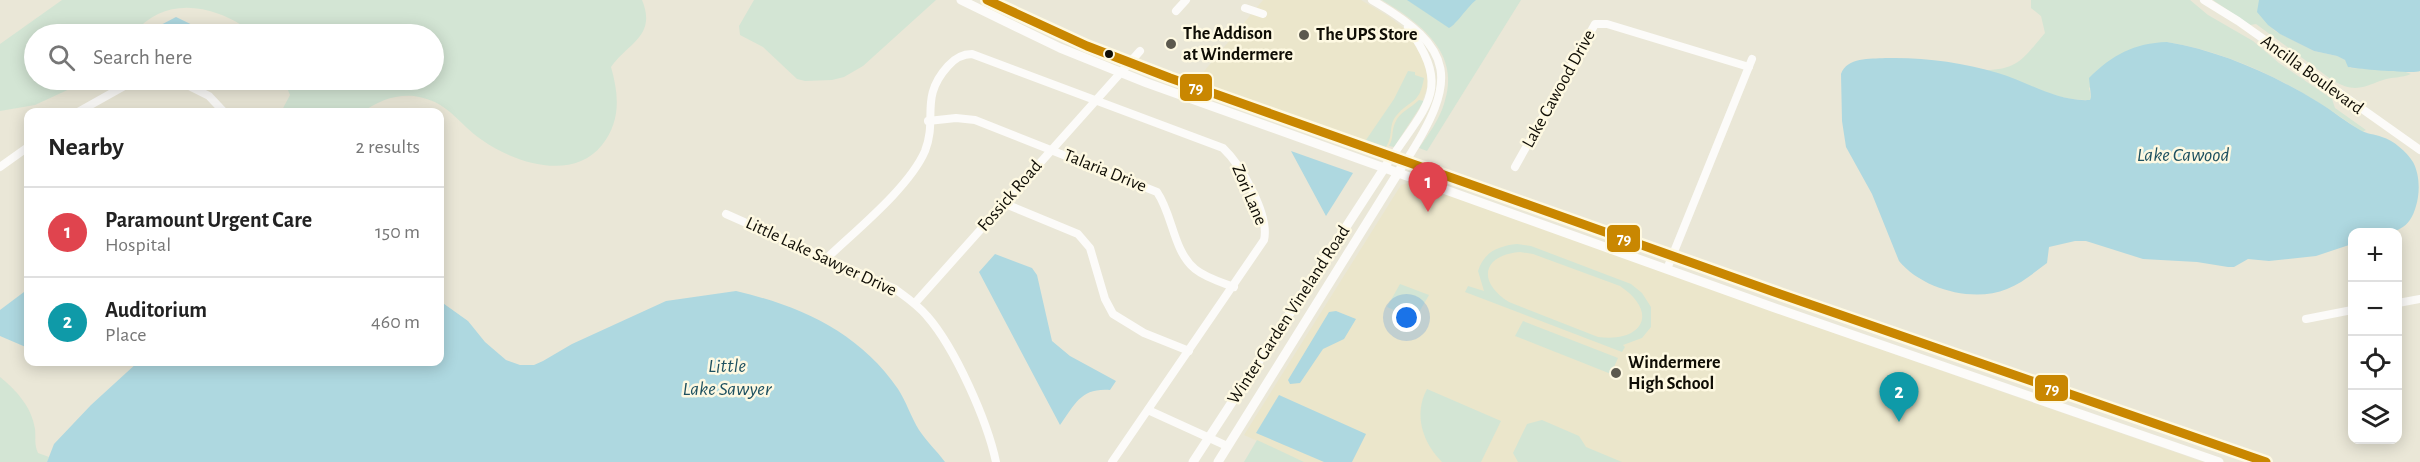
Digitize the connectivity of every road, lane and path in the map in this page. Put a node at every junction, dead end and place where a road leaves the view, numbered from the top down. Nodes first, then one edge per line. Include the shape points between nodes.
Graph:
1 (961, 0) edge
2 (987, 0) edge
3 (1186, 0) edge
4 (1372, 0) edge
5 (2204, 0) edge
6 (1245, 8) dead end
7 (1176, 11) dead end
8 (1263, 14) dead end
9 (1140, 51) dead end
10 (1752, 59) dead end
11 (1130, 63) junction
12 (1435, 64) junction
13 (1749, 67) junction
14 (1121, 73) junction
15 (117, 90) edge
16 (197, 90) edge
17 (1097, 100) junction
18 (85, 108) edge
19 (220, 108) edge
20 (928, 121) junction
21 (24, 150) edge
22 (1051, 150) junction
23 (2420, 150) edge
24 (1392, 157) junction
25 (1406, 161) junction
26 (0, 167) edge
27 (1515, 167) dead end
28 (1385, 168) junction
29 (1398, 172) junction
30 (1003, 203) junction
31 (726, 214) dead end
32 (1672, 256) junction
33 (826, 259) junction
34 (1667, 269) junction
35 (1234, 287) junction
36 (2420, 299) edge
37 (2402, 302) edge
38 (915, 303) junction
39 (2348, 311) edge
40 (2306, 319) dead end
41 (1189, 351) junction
42 (1148, 410) junction
43 (2122, 412) junction
44 (2120, 427) junction
45 (1209, 437) junction
46 (1227, 446) junction
47 (996, 462) edge
48 (1112, 462) edge
49 (1193, 462) edge
50 (1218, 462) edge
51 (2219, 462) edge
52 (2266, 462) edge

1 - 14 main road
2 - 11 main road
3 - 7 street
4 - 12 street via 1401,18
5 - 23 street, Ancilla Boulevard
6 - 8 street
9 - 11 street, Fossick Road
10 - 13 street
11 - 14 street, Fossick Road
11 - 24 main road
12 - 24 street via 1433,89 1424,111
12 - 25 street via 1441,86 1436,111
13 - 27 street, Lake Cawood Drive via 1607,24 1595,24
13 - 32 street
14 - 17 street, Fossick Road
14 - 28 main road
15 - 18 street
16 - 19 street
17 - 20 street, Zori Lane via 968,53 956,58 935,82 929,94
17 - 22 street, Fossick Road
17 - 35 street, Zori Lane via 1223,148 1237,162 1263,220 1265,238
20 - 22 street, Talaria Drive via 975,120
20 - 33 street via 929,138 917,166
21 - 26 street
22 - 30 street, Fossick Road
22 - 35 street, Talaria Drive via 1157,192 1192,267
24 - 25 main road
24 - 28 main road, Winter Garden Vineland Road
25 - 29 main road, Winter Garden Vineland Road
25 - 32 main road
28 - 29 main road
28 - 45 main road, Winter Garden Vineland Road
29 - 34 main road
29 - 46 main road, Winter Garden Vineland Road
30 - 38 street, Fossick Road
30 - 41 street via 1078,234 1090,248 1114,316
31 - 33 street, Little Lake Sawyer Drive
32 - 34 street
32 - 43 main road
33 - 38 street, Little Lake Sawyer Drive via 895,289
34 - 44 main road
35 - 41 street, Zori Lane
36 - 37 street
38 - 47 street, Little Lake Sawyer Drive via 943,338 991,438
39 - 40 street
41 - 42 street, Zori Lane
42 - 45 street
42 - 48 street, Zori Lane
43 - 44 main road
43 - 52 main road
44 - 51 main road
45 - 46 street
45 - 49 main road, Winter Garden Vineland Road
46 - 50 main road, Winter Garden Vineland Road

